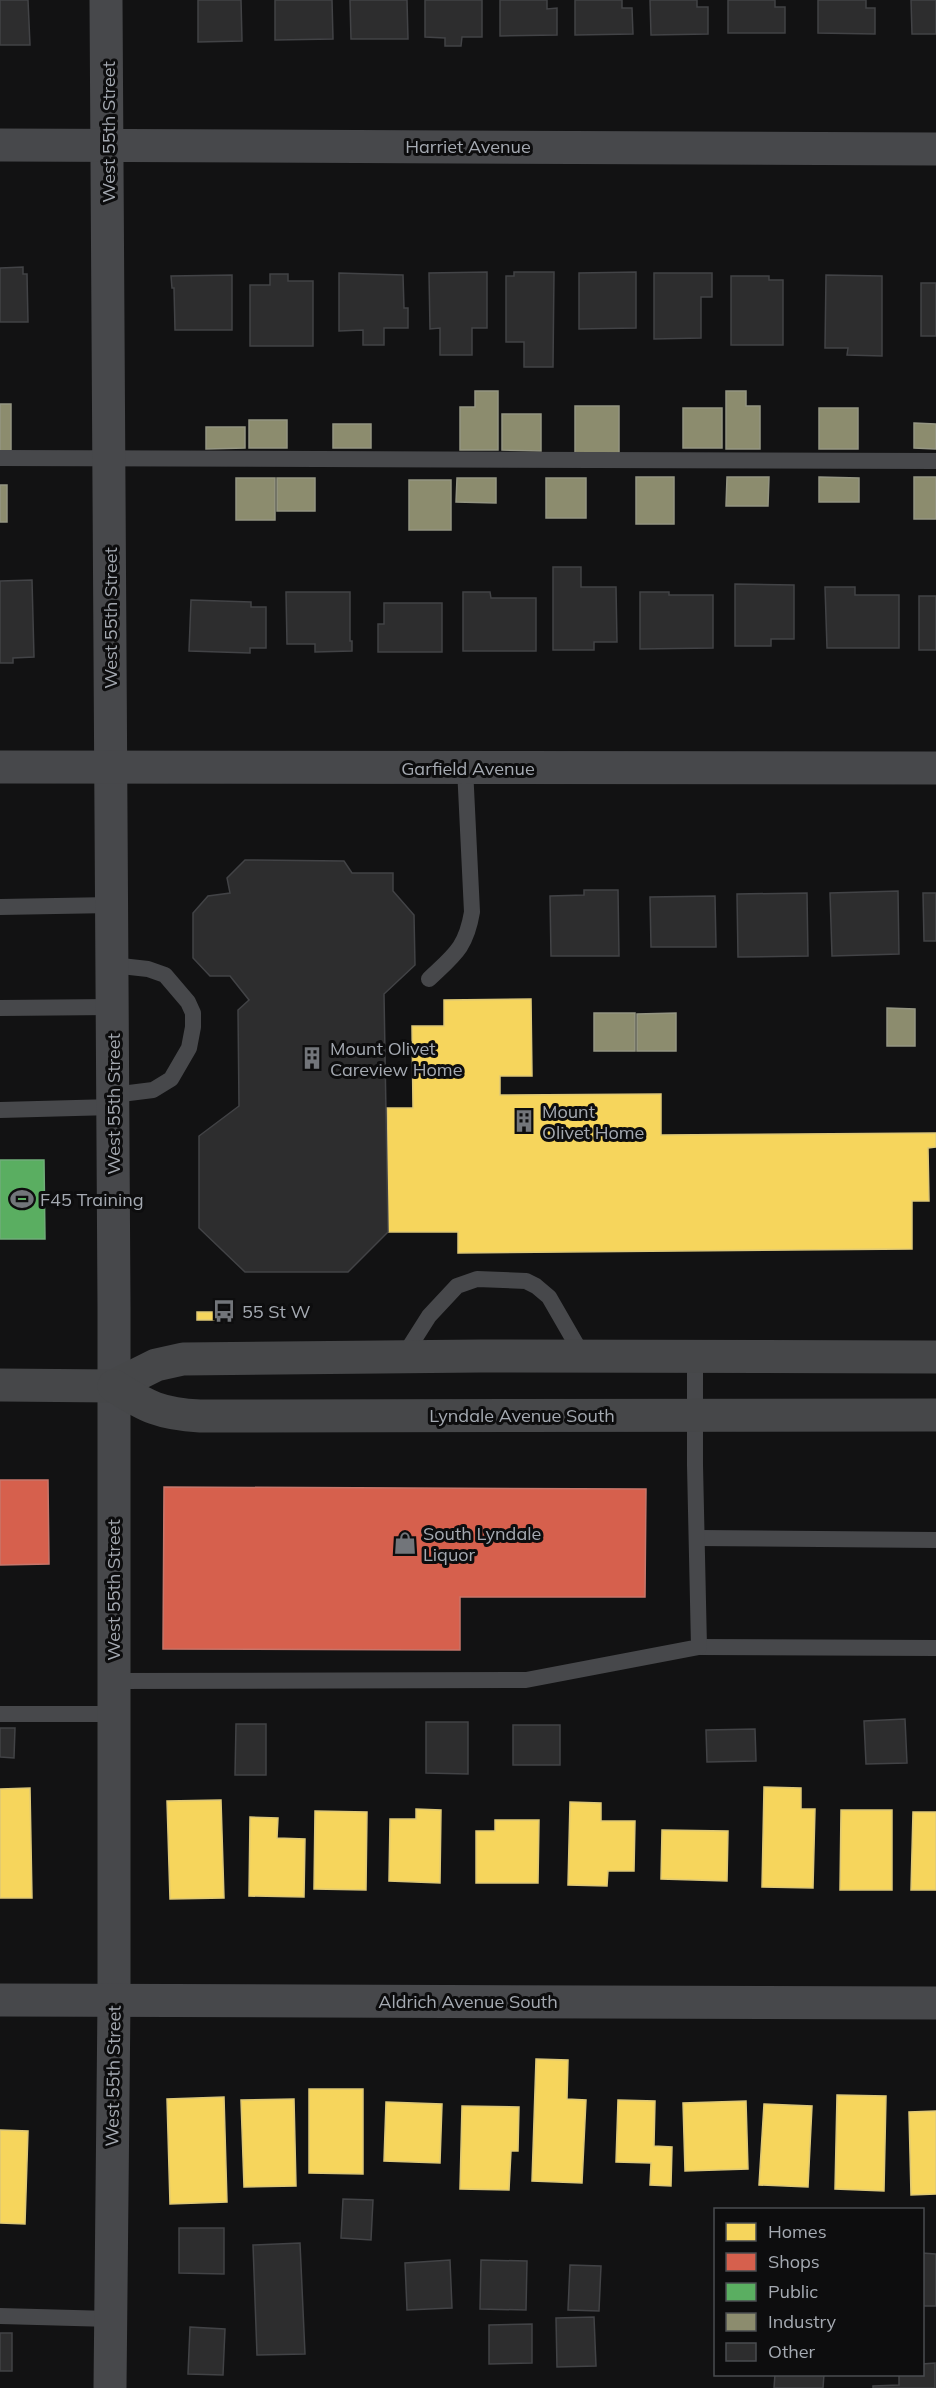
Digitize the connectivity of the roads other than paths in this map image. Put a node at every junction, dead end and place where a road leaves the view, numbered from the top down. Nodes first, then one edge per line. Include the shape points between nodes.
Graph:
1 (106, 0) edge
2 (0, 145) edge
3 (108, 145) junction
4 (936, 149) edge
5 (0, 458) edge
6 (109, 460) junction
7 (936, 460) edge
8 (0, 767) edge
9 (112, 768) junction
10 (465, 768) junction
11 (936, 768) edge
12 (112, 905) junction
13 (0, 907) edge
14 (112, 965) junction
15 (429, 978) dead end
16 (112, 1007) junction
17 (0, 1008) edge
18 (113, 1101) junction
19 (0, 1110) edge
20 (583, 1356) junction
21 (404, 1357) junction
22 (695, 1357) junction
23 (936, 1357) edge
24 (0, 1385) edge
25 (114, 1386) junction
26 (936, 1414) edge
27 (695, 1415) junction
28 (697, 1538) junction
29 (936, 1540) edge
30 (699, 1647) junction
31 (936, 1648) edge
32 (114, 1681) junction
33 (0, 1714) edge
34 (113, 1714) junction
35 (0, 2000) edge
36 (114, 2000) junction
37 (936, 2002) edge
38 (0, 2316) edge
39 (111, 2319) junction
40 (110, 2388) edge

1 - 3 street, West 55th Street
2 - 3 street, Harriet Avenue
3 - 4 street, Harriet Avenue
3 - 6 street, West 55th Street
5 - 6 lane
6 - 7 lane
6 - 9 street, West 55th Street
8 - 9 street, Garfield Avenue
9 - 10 street, Garfield Avenue
9 - 12 street, West 55th Street
10 - 11 street, Garfield Avenue
10 - 15 lane via 472,912 459,950
12 - 13 lane
12 - 14 street, West 55th Street
14 - 16 street, West 55th Street
14 - 18 lane via 165,975 193,1013 189,1048 171,1079
16 - 17 lane
16 - 18 street, West 55th Street
18 - 19 lane
18 - 25 street, West 55th Street
20 - 21 main road
20 - 21 lane via 549,1297 536,1286 526,1281 477,1279 457,1286 429,1316
20 - 22 main road
21 - 25 main road via 183,1359 156,1365
22 - 23 main road
22 - 27 lane
24 - 25 main road
25 - 27 main road, Lyndale Avenue South via 145,1406 180,1415
25 - 32 street, West 55th Street
26 - 27 main road, Lyndale Avenue South
27 - 28 lane
28 - 29 lane
28 - 30 lane
30 - 31 lane
30 - 32 lane via 525,1680
32 - 34 street, West 55th Street
33 - 34 lane
34 - 36 street, West 55th Street
35 - 36 street, Aldrich Avenue South
36 - 37 street, Aldrich Avenue South
36 - 39 street, West 55th Street
38 - 39 lane
39 - 40 street, West 55th Street

